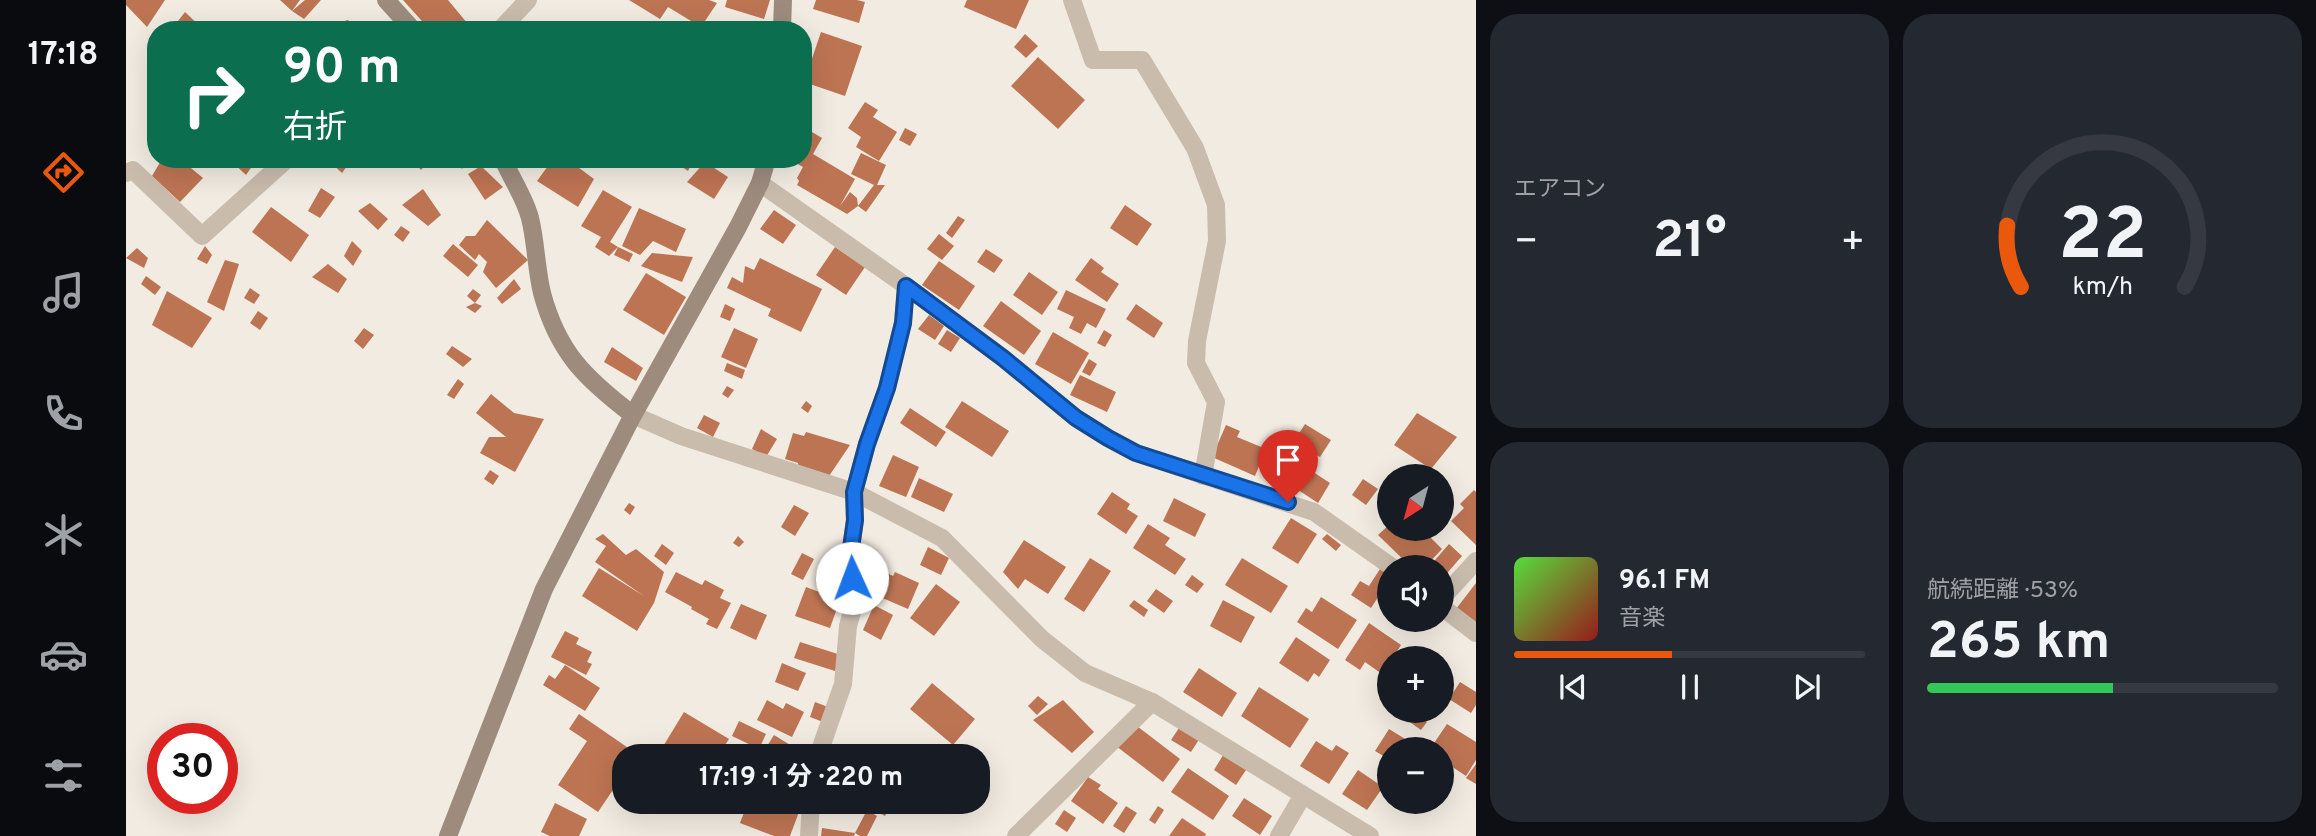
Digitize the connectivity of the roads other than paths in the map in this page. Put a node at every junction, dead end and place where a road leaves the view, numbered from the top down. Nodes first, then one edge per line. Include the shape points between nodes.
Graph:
1 (386, 0) edge
2 (528, 0) edge
3 (783, 0) edge
4 (1072, 0) edge
5 (406, 21) edge
6 (508, 21) edge
7 (782, 21) edge
8 (277, 168) edge
9 (507, 168) edge
10 (764, 168) edge
11 (126, 173) edge
12 (760, 183) junction
13 (906, 286) junction
14 (633, 415) junction
15 (1203, 476) junction
16 (854, 492) junction
17 (1377, 556) edge
18 (1476, 561) edge
19 (1454, 585) edge
20 (1454, 616) edge
21 (1476, 633) edge
22 (1152, 702) junction
23 (822, 744) edge
24 (1303, 795) junction
25 (810, 814) edge
26 (447, 836) edge
27 (809, 836) edge
28 (1016, 836) edge
29 (1279, 836) edge
30 (1370, 836) edge

1 - 5 street
2 - 6 street
3 - 7 street
4 - 15 street via 1093,60 1142,60 1195,148 1216,205 1217,241 1197,341 1196,363 1216,402
8 - 11 street via 202,236 133,170
9 - 14 street via 529,215 542,293 559,338 585,376
10 - 12 street
12 - 13 street
12 - 14 street
13 - 15 street via 1076,418 1136,453
13 - 16 street via 903,323 887,388
14 - 16 street via 681,436
14 - 26 street via 544,589
15 - 17 street via 1314,512
16 - 22 street via 942,538 1042,639 1085,673
16 - 23 street via 850,555 855,601 843,684
18 - 19 street
20 - 21 street
22 - 24 street
22 - 28 street
24 - 29 street
24 - 30 street
25 - 27 street

